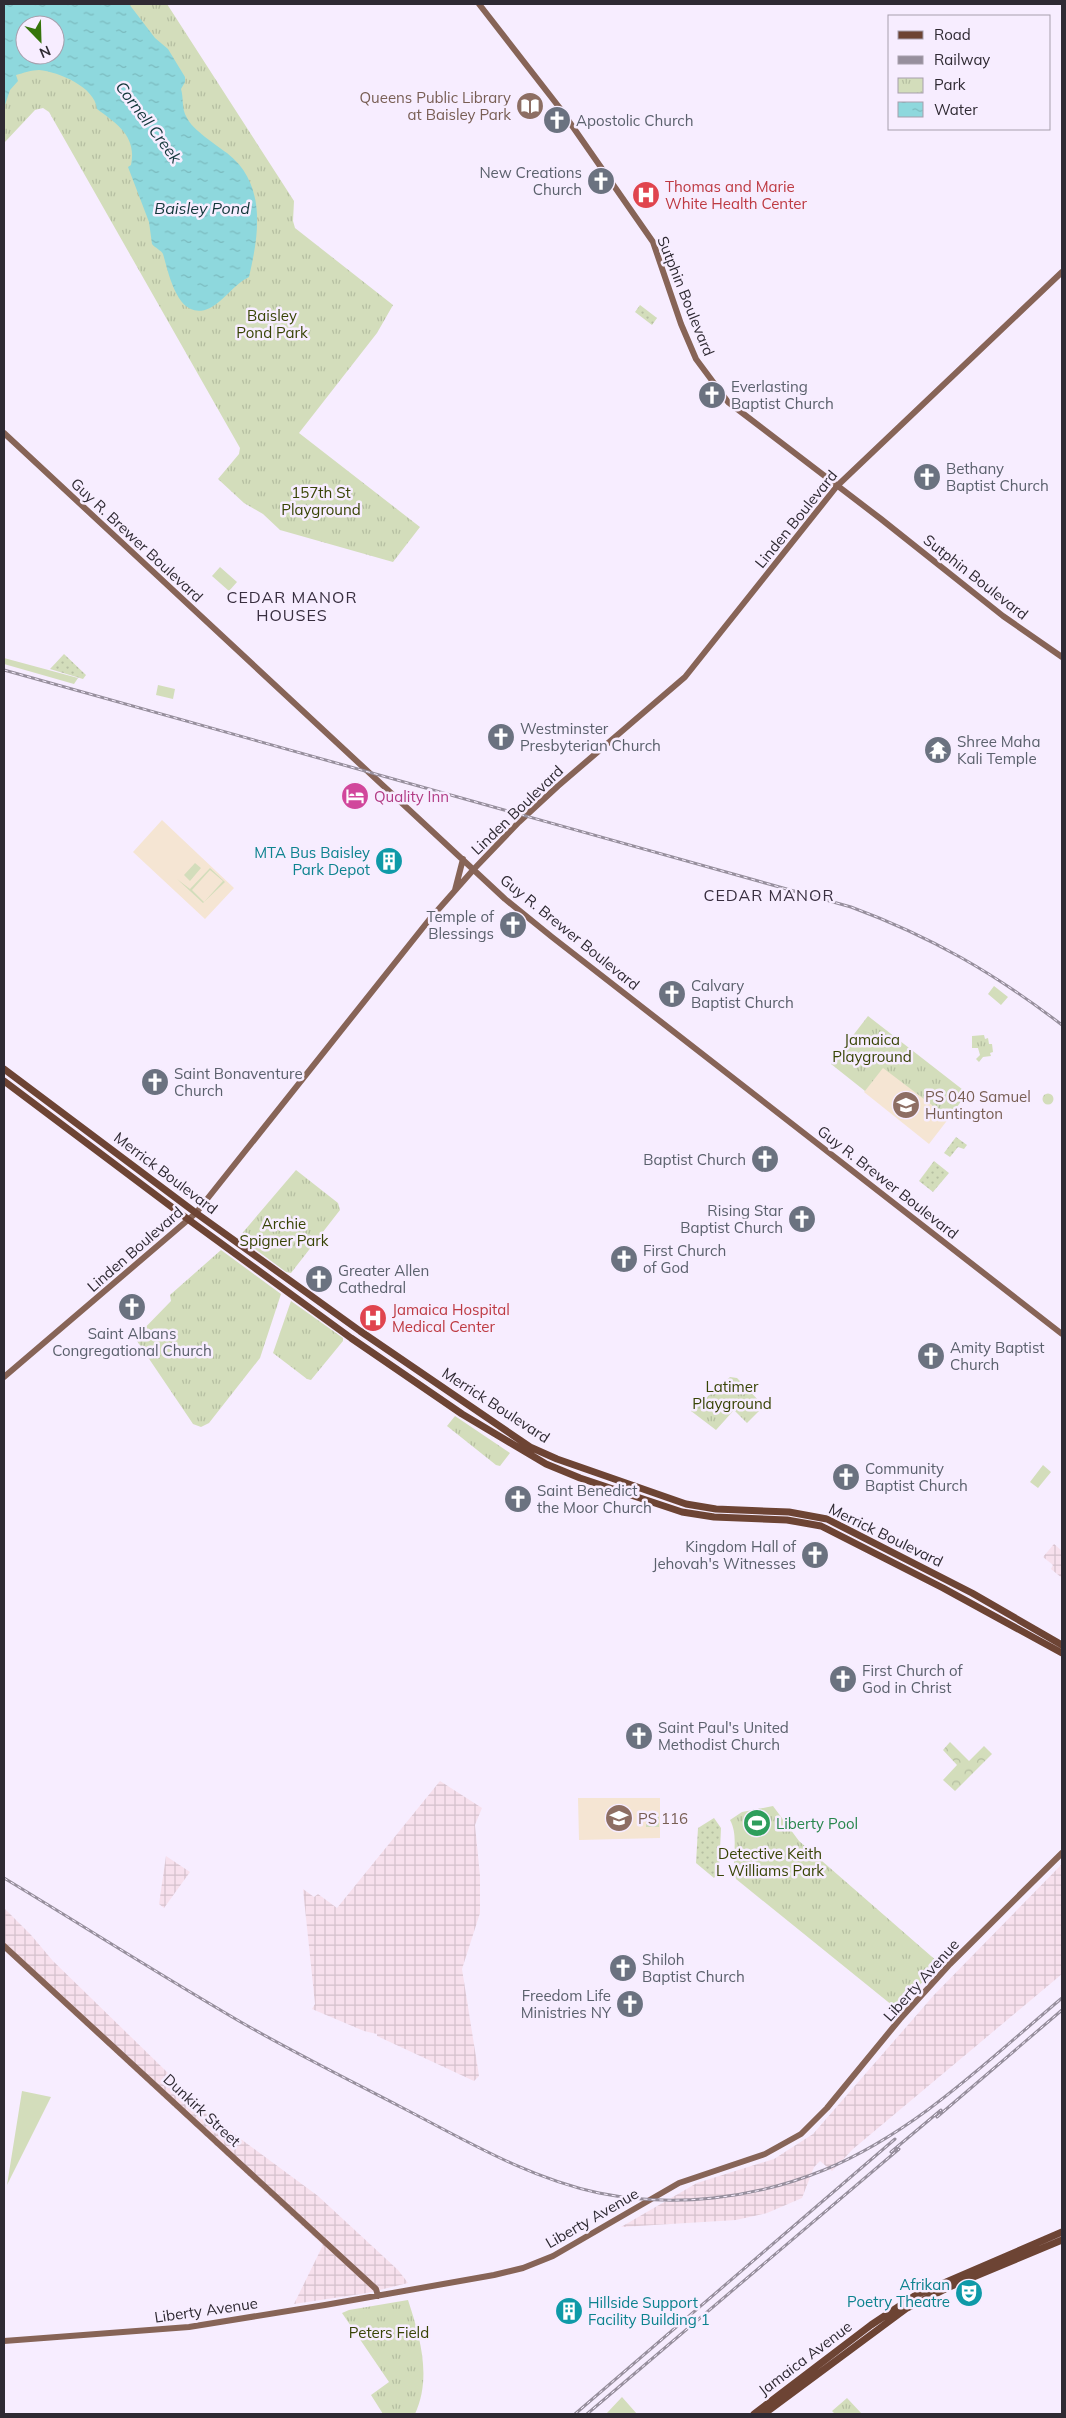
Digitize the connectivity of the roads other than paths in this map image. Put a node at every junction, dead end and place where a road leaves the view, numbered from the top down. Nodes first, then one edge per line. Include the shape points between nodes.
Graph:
1 (479, 4) edge
2 (1062, 272) edge
3 (4, 433) edge
4 (837, 486) junction
5 (1062, 657) edge
6 (463, 859) junction
7 (474, 870) junction
8 (454, 892) junction
9 (6, 1070) edge
10 (4, 1080) edge
11 (196, 1214) junction
12 (189, 1220) junction
13 (1062, 1334) edge
14 (4, 1377) edge
15 (1062, 1645) edge
16 (1062, 1653) edge
17 (1062, 1852) edge
18 (4, 1946) edge
19 (1062, 2232) edge
20 (1062, 2240) edge
21 (378, 2296) junction
22 (4, 2341) edge
23 (754, 2414) edge
24 (764, 2414) edge

1 - 4 main road, Sutphin Boulevard via 548,93 653,242 681,324 704,372 732,406
2 - 4 main road, Linden Boulevard
3 - 6 main road, Guy R. Brewer Boulevard
4 - 5 main road, Sutphin Boulevard via 1003,616
4 - 7 main road, Linden Boulevard via 685,677 558,786
6 - 7 main road, Guy R. Brewer Boulevard
6 - 8 main road
7 - 8 main road, Linden Boulevard
7 - 13 main road, Guy R. Brewer Boulevard via 552,938
8 - 11 main road, Linden Boulevard
9 - 10 main road
9 - 11 main road, Merrick Boulevard
10 - 12 main road, Merrick Boulevard
11 - 12 main road, Linden Boulevard
11 - 15 main road, Merrick Boulevard via 530,1447 686,1504 716,1509 789,1512 827,1519 972,1592
12 - 14 main road, Linden Boulevard
12 - 16 main road, Merrick Boulevard via 462,1414 546,1464 682,1512 714,1517 787,1520 821,1526 948,1590
17 - 21 main road, Liberty Avenue via 950,1964 827,2108 795,2138 765,2154 679,2183 569,2248 539,2262 502,2273
18 - 21 main road, Dunkirk Street via 304,2221 376,2289
19 - 23 main road, Jamaica Avenue via 916,2295 888,2312
20 - 24 main road, Jamaica Avenue via 907,2308
21 - 22 main road, Liberty Avenue via 173,2329

